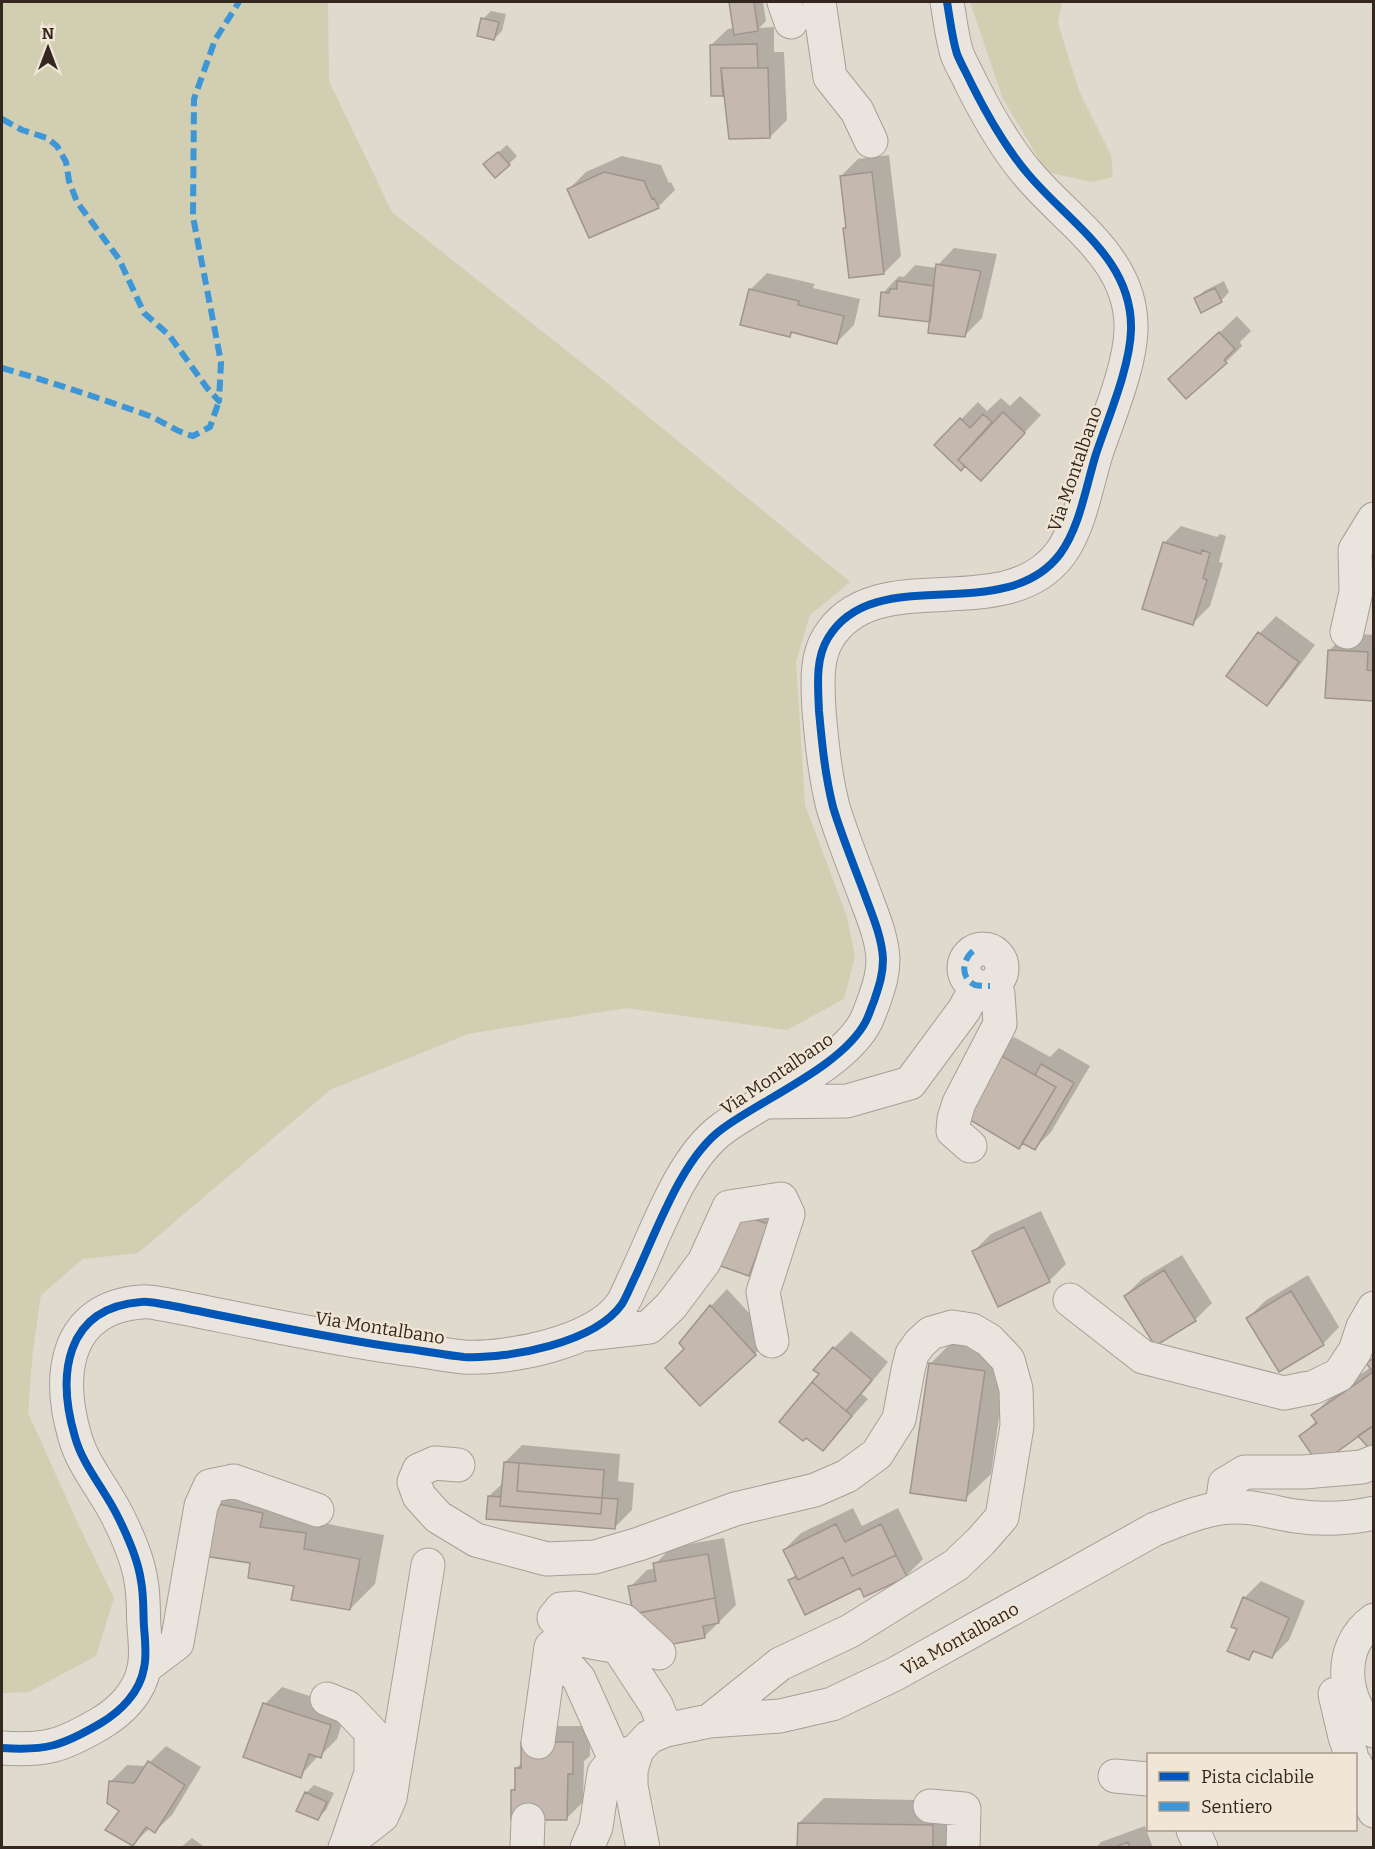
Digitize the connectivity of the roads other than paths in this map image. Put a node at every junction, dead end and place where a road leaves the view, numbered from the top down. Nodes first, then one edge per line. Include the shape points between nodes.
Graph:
1 (819, 2) edge
2 (947, 2) edge
3 (871, 141) dead end
4 (1374, 519) edge
5 (1347, 632) dead end
6 (973, 951) dead end
7 (984, 986) junction
8 (765, 1102) junction
9 (970, 1146) dead end
10 (1070, 1300) dead end
11 (1374, 1308) edge
12 (585, 1334) junction
13 (772, 1341) dead end
14 (1374, 1462) edge
15 (458, 1465) dead end
16 (1222, 1507) junction
17 (317, 1510) dead end
18 (1374, 1513) edge
19 (428, 1565) dead end
20 (1374, 1620) edge
21 (659, 1653) dead end
22 (144, 1668) junction
23 (1350, 1691) junction
24 (327, 1699) dead end
25 (709, 1721) junction
26 (666, 1730) junction
27 (1374, 1731) edge
28 (538, 1742) dead end
29 (2, 1748) edge
30 (1351, 1753) edge
31 (626, 1754) junction
32 (1357, 1768) edge
33 (1115, 1776) dead end
34 (1147, 1779) edge
35 (930, 1806) dead end
36 (1374, 1811) edge
37 (1193, 1831) edge
38 (346, 1845) edge
39 (587, 1848) edge
40 (643, 1848) edge
41 (963, 1848) edge
42 (1201, 1848) edge

1 - 3 street via 830,77 857,111
2 - 8 street, Via Montalbano via 957,54 1000,135 1029,176 1091,236 1109,259 1130,310 1131,334 1078,518 1061,553 1031,579 1008,589 895,598 867,606 846,617 821,650 818,687 822,754 833,808 876,924 883,952 882,980 865,1024 850,1043 809,1076
4 - 5 street via 1355,550 1356,592
6 - 7 street via 964,967 967,978
7 - 8 street via 910,1083 847,1101
7 - 9 street via 998,994 1000,1024 954,1119 953,1131
8 - 12 street, Via Montalbano via 700,1147 682,1176 623,1303 606,1322
10 - 11 street via 1143,1357 1284,1393 1314,1388 1339,1375 1355,1351
12 - 13 street via 649,1328 704,1262 729,1207 781,1199 788,1214 763,1292
12 - 22 street, Via Montalbano via 549,1346 467,1357 338,1339 142,1302 113,1308 94,1318 78,1333 70,1354 66,1377 68,1403 75,1438 133,1550 141,1580
14 - 16 street via 1362,1467 1304,1472 1245,1472 1225,1484
15 - 25 street via 435,1463 420,1470 414,1482 419,1496 438,1517 476,1540 547,1559 595,1557 735,1509 815,1490 847,1476 877,1454 899,1419 912,1354 920,1343 931,1333 952,1328 972,1330 989,1340 1008,1360 1016,1389 1017,1426 1002,1517 956,1564 850,1631 780,1664
16 - 18 street, Via Montalbano via 1262,1508 1323,1519
16 - 25 street, Via Montalbano via 1155,1529 895,1674 832,1704 780,1716
17 - 22 street via 234,1481 210,1486 201,1506 177,1643
19 - 38 street via 390,1798 382,1816
20 - 23 street via 1358,1635 1348,1658
21 - 26 street via 624,1621 576,1608 561,1609 554,1618 562,1630 576,1638 618,1647 656,1706
22 - 29 street, Via Montalbano via 125,1705 91,1729 58,1745 32,1750
23 - 27 street via 1359,1713
23 - 30 street via 1335,1694
24 - 38 street via 346,1707 371,1732 371,1773
25 - 26 street, Via Montalbano
26 - 31 street, Via Montalbano
28 - 31 street via 551,1647 579,1679
31 - 39 street via 604,1773 596,1827
31 - 40 street via 632,1764 631,1786
32 - 36 street
33 - 34 street
35 - 41 street via 964,1809
37 - 42 street

